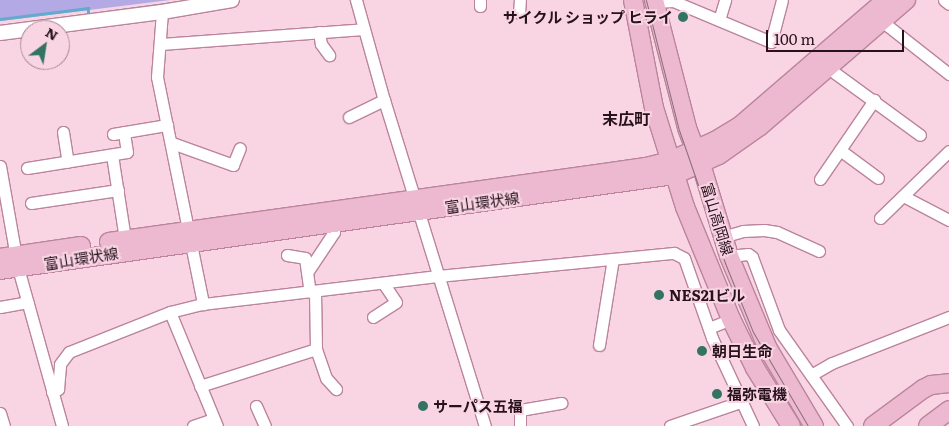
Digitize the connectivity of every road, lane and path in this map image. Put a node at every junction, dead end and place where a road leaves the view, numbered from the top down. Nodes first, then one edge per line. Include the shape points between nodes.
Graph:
1 (232, 0) edge
2 (356, 0) edge
3 (520, 0) edge
4 (633, 0) edge
5 (725, 0) edge
6 (782, 0) edge
7 (906, 0) edge
8 (944, 0) edge
9 (654, 1) edge
10 (949, 4) edge
11 (881, 11) edge
12 (162, 12) junction
13 (519, 13) dead end
14 (719, 20) junction
15 (363, 29) junction
16 (319, 32) junction
17 (0, 33) edge
18 (161, 44) junction
19 (329, 55) dead end
20 (826, 61) junction
21 (949, 74) edge
22 (384, 100) junction
23 (874, 100) junction
24 (349, 118) dead end
25 (167, 125) junction
26 (63, 132) dead end
27 (920, 135) dead end
28 (172, 143) junction
29 (240, 148) dead end
30 (840, 150) junction
31 (949, 151) edge
32 (112, 155) junction
33 (698, 157) junction
34 (68, 162) junction
35 (0, 166) edge
36 (27, 168) dead end
37 (672, 168) junction
38 (878, 178) dead end
39 (820, 179) dead end
40 (118, 190) junction
41 (903, 196) junction
42 (31, 203) dead end
43 (416, 205) junction
44 (880, 218) dead end
45 (949, 220) edge
46 (333, 223) junction
47 (190, 236) junction
48 (722, 237) junction
49 (125, 239) junction
50 (819, 251) dead end
51 (287, 255) dead end
52 (729, 256) junction
53 (613, 259) junction
54 (11, 260) edge
55 (0, 270) edge
56 (308, 271) junction
57 (438, 276) junction
58 (383, 283) junction
59 (312, 292) junction
60 (28, 302) junction
61 (203, 304) junction
62 (0, 307) edge
63 (170, 312) junction
64 (373, 317) dead end
65 (949, 317) edge
66 (731, 319) junction
67 (709, 328) junction
68 (599, 345) dead end
69 (316, 349) junction
70 (811, 375) junction
71 (949, 384) edge
72 (200, 386) junction
73 (336, 389) dead end
74 (52, 392) junction
75 (740, 402) junction
76 (561, 403) dead end
77 (256, 406) dead end
78 (949, 410) edge
79 (0, 413) edge
80 (215, 423) edge
81 (4, 426) edge
82 (62, 426) edge
83 (193, 426) edge
84 (265, 426) edge
85 (485, 426) edge
86 (520, 426) edge
87 (670, 426) edge
88 (752, 426) edge
89 (791, 426) edge
90 (814, 426) edge
91 (847, 426) edge
92 (873, 426) edge
93 (928, 426) edge

1 - 12 street
2 - 15 street
3 - 13 street
4 - 37 main road, 富山高岡線 via 654,108
5 - 14 street
6 - 14 street via 771,42
7 - 11 main road, 富山環状線
8 - 10 street
9 - 14 street via 673,1
9 - 33 main road, 富山高岡線 via 687,128
11 - 20 main road, 富山環状線
11 - 21 street
12 - 17 street
12 - 18 street
15 - 16 street
15 - 22 street
16 - 18 street
16 - 19 street via 321,44
18 - 25 street via 157,77
20 - 23 street via 835,73
20 - 33 main road, 富山環状線 via 760,126 719,155
22 - 24 street
22 - 43 street
23 - 27 street
23 - 30 street
25 - 28 street
25 - 32 street via 118,133 127,152
26 - 34 street
28 - 29 street via 234,165
28 - 47 street
30 - 38 street
30 - 39 street
31 - 41 street
32 - 34 street
32 - 40 street
33 - 37 main road, 富山環状線
33 - 48 main road, 富山高岡線
34 - 36 street
35 - 54 street
37 - 43 main road, 富山環状線
37 - 66 main road, 富山高岡線 via 700,248
40 - 42 street
40 - 49 street
41 - 44 street
41 - 45 street
43 - 46 main road, 富山環状線
43 - 47 main road, 富山環状線
43 - 57 street
46 - 47 main road, 富山環状線
46 - 56 street via 334,232
47 - 49 main road, 富山環状線
47 - 54 main road, 富山環状線
47 - 61 street
48 - 50 street via 764,230 777,232
48 - 52 main road, 富山高岡線
49 - 54 main road, 富山環状線
51 - 56 street via 305,258
52 - 70 street via 748,254 752,257 780,330
52 - 90 main road, 富山高岡線 via 767,347
53 - 57 street
53 - 67 street via 680,254
53 - 68 street
54 - 55 main road, 富山環状線
54 - 60 street
56 - 59 street
57 - 58 street
57 - 85 street
58 - 59 street
58 - 64 street via 396,302
59 - 61 street
59 - 69 street
60 - 62 street
60 - 74 street
61 - 63 street
63 - 72 street
63 - 74 street via 69,352 60,364 58,390
65 - 70 street via 832,363
66 - 67 street
66 - 89 main road, 富山高岡線 via 755,368
67 - 75 street
69 - 72 street
69 - 73 street via 326,378
70 - 91 street
71 - 92 main road via 922,389
72 - 80 street
74 - 82 street
75 - 87 street
75 - 88 street
76 - 86 street via 520,410
77 - 84 street
78 - 93 main road
79 - 81 street
80 - 83 street

